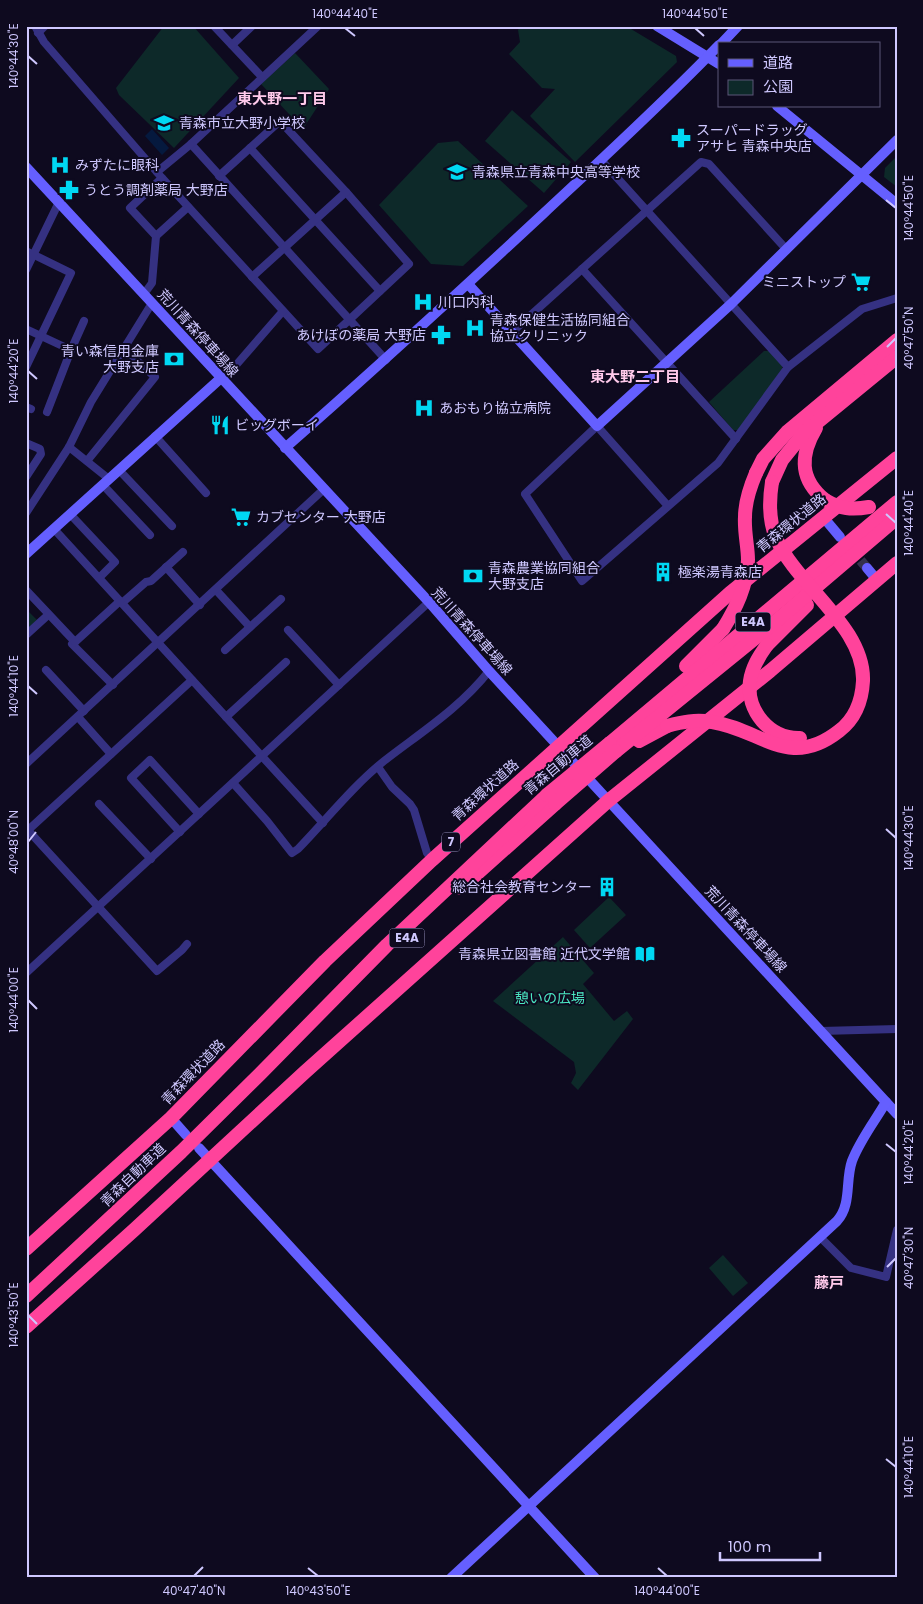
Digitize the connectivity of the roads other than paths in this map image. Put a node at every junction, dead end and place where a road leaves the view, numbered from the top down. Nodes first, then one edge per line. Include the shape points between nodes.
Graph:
1 (45, 26) edge
2 (214, 26) edge
3 (252, 26) edge
4 (318, 26) edge
5 (657, 26) edge
6 (738, 26) edge
7 (36, 30) edge
8 (722, 42) edge
9 (232, 45) junction
10 (718, 46) edge
11 (708, 56) junction
12 (718, 63) edge
13 (262, 77) junction
14 (779, 108) edge
15 (897, 140) edge
16 (190, 144) junction
17 (250, 148) junction
18 (601, 160) junction
19 (27, 170) edge
20 (160, 175) junction
21 (862, 175) junction
22 (219, 176) junction
23 (346, 192) junction
24 (60, 202) junction
25 (897, 204) edge
26 (188, 207) junction
27 (647, 210) junction
28 (315, 221) junction
29 (156, 236) junction
30 (285, 248) junction
31 (787, 250) junction
32 (30, 253) edge
33 (582, 269) junction
34 (26, 270) edge
35 (252, 277) junction
36 (468, 284) junction
37 (380, 291) junction
38 (144, 294) junction
39 (897, 298) edge
40 (152, 303) junction
41 (731, 304) junction
42 (283, 311) junction
43 (350, 320) junction
44 (84, 321) dead end
45 (26, 329) edge
46 (512, 332) junction
47 (41, 336) junction
48 (897, 340) edge
49 (124, 349) junction
50 (71, 350) junction
51 (897, 357) edge
52 (386, 360) junction
53 (667, 363) junction
54 (26, 367) edge
55 (788, 367) junction
56 (221, 378) junction
57 (47, 412) dead end
58 (821, 421) junction
59 (598, 426) junction
60 (155, 436) junction
61 (736, 439) junction
62 (26, 443) edge
63 (69, 447) junction
64 (285, 448) junction
65 (897, 458) edge
66 (87, 461) junction
67 (119, 470) junction
68 (26, 477) edge
69 (765, 478) junction
70 (106, 482) junction
71 (324, 490) junction
72 (206, 493) dead end
73 (897, 495) edge
74 (897, 502) edge
75 (668, 506) junction
76 (26, 513) edge
77 (70, 514) junction
78 (824, 518) junction
79 (897, 519) edge
80 (172, 526) dead end
81 (54, 529) junction
82 (150, 536) dead end
83 (840, 537) dead end
84 (184, 552) dead end
85 (26, 554) edge
86 (897, 563) edge
87 (166, 567) junction
88 (867, 568) tunnel mouth
89 (99, 578) junction
90 (877, 580) junction
91 (26, 590) edge
92 (216, 590) junction
93 (282, 599) dead end
94 (121, 602) junction
95 (429, 602) junction
96 (200, 605) junction
97 (48, 615) junction
98 (250, 628) junction
99 (288, 630) dead end
100 (26, 635) edge
101 (75, 642) junction
102 (158, 643) junction
103 (225, 650) dead end
104 (286, 662) dead end
105 (46, 670) dead end
106 (489, 671) junction
107 (192, 680) junction
108 (113, 685) junction
109 (339, 685) junction
110 (84, 711) junction
111 (78, 717) junction
112 (226, 717) junction
113 (559, 746) junction
114 (613, 747) junction
115 (111, 754) junction
116 (262, 756) junction
117 (26, 764) edge
118 (378, 767) junction
119 (233, 783) junction
120 (552, 796) junction
121 (608, 801) junction
122 (99, 804) dead end
123 (200, 814) junction
124 (323, 823) junction
125 (27, 830) edge
126 (180, 832) junction
127 (151, 859) junction
128 (432, 860) junction
129 (98, 906) junction
130 (187, 944) dead end
131 (26, 973) edge
132 (897, 1029) edge
133 (821, 1032) junction
134 (886, 1102) junction
135 (897, 1114) edge
136 (170, 1118) junction
137 (186, 1134) dead end
138 (200, 1148) dead end
139 (210, 1158) junction
140 (897, 1230) edge
141 (820, 1237) junction
142 (26, 1249) edge
143 (26, 1296) edge
144 (26, 1327) edge
145 (529, 1505) junction
146 (451, 1578) edge
147 (595, 1578) edge

1 - 7 street
2 - 9 street
3 - 9 street
4 - 13 street
5 - 11 street
6 - 8 street
7 - 20 street
9 - 13 street
10 - 11 street
11 - 12 street
11 - 18 street
13 - 16 street
14 - 21 street
15 - 21 street
16 - 20 street
16 - 22 street
17 - 22 street
17 - 23 street via 280,121
17 - 28 street
18 - 27 street
18 - 36 street
19 - 24 street, 荒川青森停車場線
20 - 26 street
20 - 29 street via 130,208
21 - 25 street
21 - 31 street
22 - 30 street
23 - 28 street
23 - 37 street via 410,264
24 - 32 street
24 - 38 street, 荒川青森停車場線
26 - 29 street
26 - 35 street
27 - 31 street via 701,162 709,164
27 - 33 street
27 - 41 street
28 - 30 street
28 - 37 street
29 - 38 street via 152,283
30 - 35 street
30 - 43 street
31 - 41 street
32 - 34 street
32 - 47 street via 71,273
33 - 46 street
33 - 53 street
35 - 42 street
36 - 46 street
36 - 52 street
37 - 43 street
38 - 40 street, 荒川青森停車場線
39 - 55 street via 862,309
40 - 49 street
40 - 56 street, 荒川青森停車場線
41 - 53 street
41 - 55 street
42 - 43 street via 318,348
42 - 56 street
43 - 52 street
44 - 50 street
45 - 47 street
46 - 59 street
47 - 50 street
47 - 54 street
48 - 69 highway via 822,403 778,452
49 - 63 street via 91,402
49 - 66 street via 155,377
50 - 57 street
51 - 58 highway
52 - 64 street
53 - 59 street
53 - 61 street
55 - 61 street
56 - 60 street
56 - 64 street, 荒川青森停車場線
58 - 69 highway via 803,434 777,469
58 - 73 highway, bridge via 809,440 804,471 818,494 835,506 855,510
59 - 75 street
59 - 75 street via 525,494 582,581
60 - 67 street
60 - 72 street
61 - 75 street via 718,463
62 - 68 street via 40,449 41,454
63 - 66 street
63 - 76 street
64 - 71 street, 荒川青森停車場線
65 - 78 highway, 青森環状道路 / 7
66 - 70 street
67 - 70 street
67 - 80 street
69 - 79 highway, bridge via 762,500 768,540 779,560 791,576 845,643 855,668 856,681 850,706 832,728 808,738 783,737 761,721 754,709 750,682 758,658 767,646
69 - 114 highway, bridge via 750,486 745,519 748,561 736,608 723,629
69 - 114 highway, bridge via 771,518 785,556 843,627 861,661 863,689 852,718 818,744 804,747 777,745 727,725 691,720
70 - 77 street
70 - 82 street
71 - 92 street
71 - 95 street, 荒川青森停車場線
74 - 114 highway, 青森自動車道 / E4A
77 - 81 street
77 - 89 street via 115,562
78 - 83 street
78 - 113 highway, 青森環状道路 / 7 via 730,593
79 - 114 highway, 青森自動車道 / E4A via 767,628
81 - 85 street
81 - 89 street
84 - 87 street
86 - 90 highway
87 - 94 street
87 - 96 street
88 - 90 street
89 - 94 street
90 - 121 highway
91 - 97 street
92 - 96 street
92 - 98 street
93 - 98 street
94 - 101 street
94 - 102 street
95 - 106 street, 荒川青森停車場線
95 - 109 street
96 - 102 street
97 - 100 street
97 - 101 street
98 - 103 street
99 - 109 street
101 - 108 street via 72,644
102 - 107 street
102 - 108 street
104 - 112 street
105 - 110 street
106 - 113 street, 荒川青森停車場線
106 - 118 street via 448,712
107 - 112 street
107 - 115 street
108 - 110 street
109 - 116 street
110 - 111 street
111 - 115 street
111 - 117 street
112 - 116 street
113 - 121 street, 荒川青森停車場線
113 - 128 highway, 青森環状道路 / 7
114 - 120 highway, 青森自動車道 / E4A, bridge
114 - 120 highway, 青森自動車道 / E4A, bridge via 580,782
115 - 125 street
116 - 119 street
116 - 124 street
118 - 124 street
118 - 128 street via 414,810
119 - 123 street
119 - 124 street via 292,853
120 - 143 highway, 青森自動車道 / E4A via 462,887
121 - 133 street, 荒川青森停車場線
121 - 139 highway
122 - 127 street
123 - 126 street
123 - 126 street via 150,760 131,778
125 - 129 street
126 - 127 street
127 - 129 street
128 - 136 highway, 青森環状道路 / 7 via 324,961
129 - 130 street via 157,971
129 - 131 street
132 - 133 street
133 - 134 street, 荒川青森停車場線
134 - 135 street, 荒川青森停車場線
134 - 141 street via 851,1164 843,1215
136 - 137 street
136 - 142 highway, 青森環状道路 / 7
138 - 139 street
139 - 144 highway
139 - 145 street
140 - 141 street via 886,1277 851,1268
141 - 145 street
145 - 146 street
145 - 147 street

